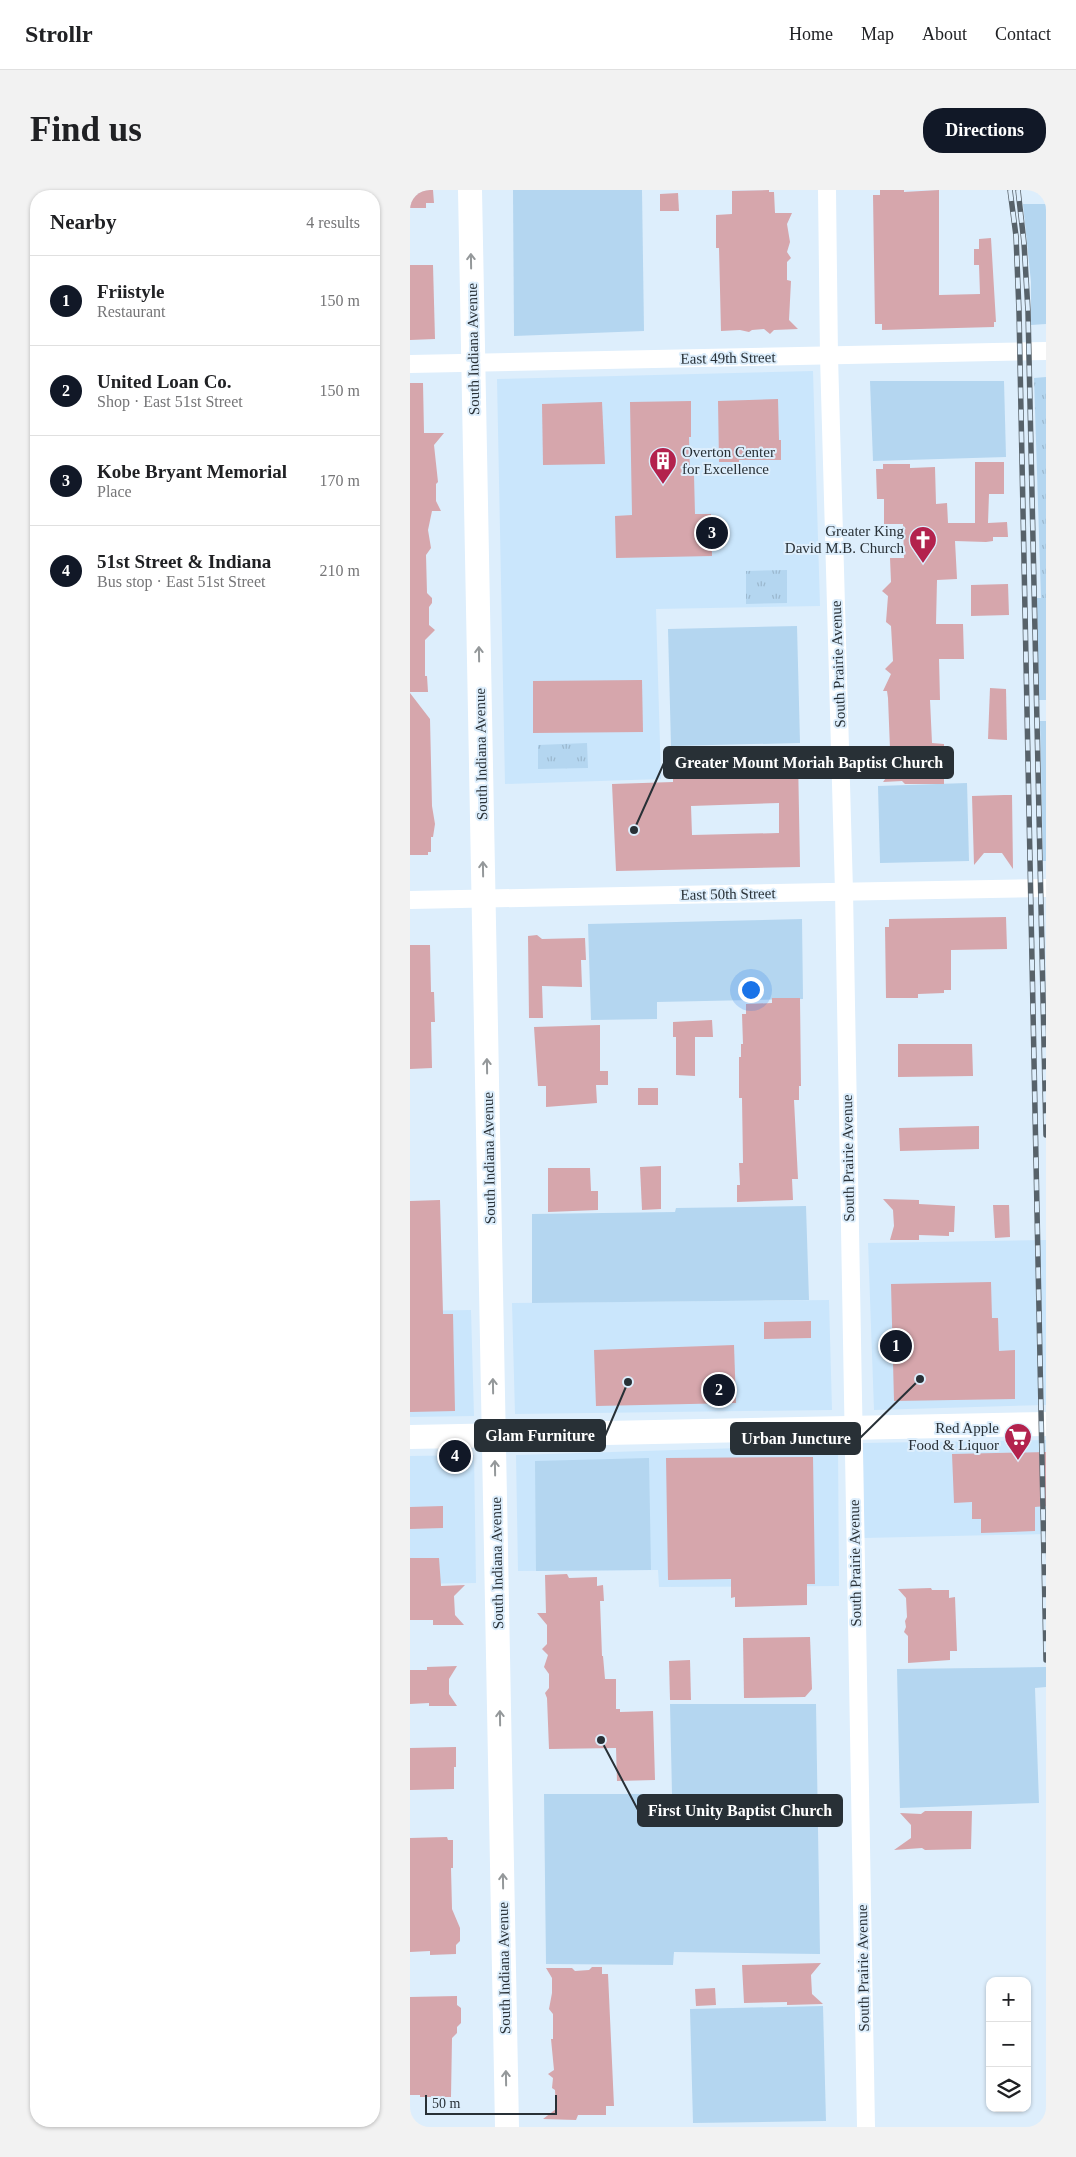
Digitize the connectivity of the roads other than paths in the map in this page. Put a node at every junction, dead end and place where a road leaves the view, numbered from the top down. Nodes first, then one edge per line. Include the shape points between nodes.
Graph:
1 (470, 190) edge
2 (826, 190) edge
3 (1046, 351) edge
4 (829, 356) junction
5 (473, 363) junction
6 (410, 364) edge
7 (1046, 888) edge
8 (844, 891) junction
9 (484, 898) junction
10 (410, 900) edge
11 (1046, 1424) edge
12 (853, 1428) junction
13 (494, 1435) junction
14 (410, 1437) edge
15 (507, 2127) edge
16 (866, 2127) edge

5 -> 1 street, South Indiana Avenue
2 - 4 street, South Prairie Avenue
3 - 4 street, East 49th Street
4 - 5 street, East 49th Street
4 - 8 street, South Prairie Avenue
5 - 6 street, East 49th Street
9 -> 5 street, South Indiana Avenue
7 - 8 street, East 50th Street
8 - 9 street, East 50th Street
8 - 12 street, South Prairie Avenue
9 - 10 street, East 50th Street
13 -> 9 street, South Indiana Avenue
11 - 12 street
12 - 13 street
12 - 16 street, South Prairie Avenue
13 - 14 street
15 -> 13 street, South Indiana Avenue

